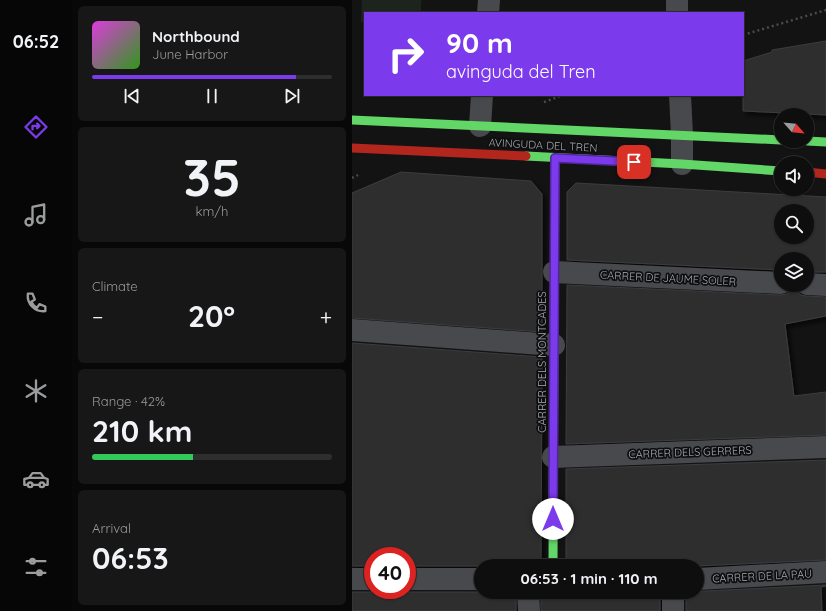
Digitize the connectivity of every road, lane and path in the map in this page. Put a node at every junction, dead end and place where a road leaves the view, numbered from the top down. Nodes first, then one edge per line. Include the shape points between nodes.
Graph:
1 (489, 0) edge
2 (677, 0) edge
3 (826, 10) edge
4 (488, 12) edge
5 (677, 12) edge
6 (744, 35) edge
7 (482, 96) edge
8 (680, 96) edge
9 (352, 120) edge
10 (480, 126) junction
11 (682, 135) junction
12 (774, 140) edge
13 (814, 141) edge
14 (826, 142) edge
15 (352, 148) edge
16 (555, 158) junction
17 (682, 164) junction
18 (774, 171) edge
19 (814, 173) edge
20 (826, 174) edge
21 (554, 272) junction
22 (774, 283) edge
23 (814, 284) edge
24 (826, 285) edge
25 (352, 330) edge
26 (554, 344) junction
27 (826, 447) edge
28 (554, 457) junction
29 (553, 559) edge
30 (826, 572) edge
31 (352, 579) edge
32 (364, 579) edge
33 (416, 579) edge
34 (474, 579) edge
35 (704, 579) edge
36 (528, 599) edge
37 (673, 599) edge
38 (529, 611) edge
39 (673, 611) edge

1 - 4 street
2 - 5 street
3 - 6 path
7 - 10 street
8 - 11 street
9 - 10 main road, AVINGUDA DEL TREN
10 - 11 main road, AVINGUDA DEL TREN
11 - 12 main road, AVINGUDA DEL TREN
11 - 17 street
13 - 14 main road
15 - 16 main road, AVINGUDA DEL TREN
16 - 17 main road, AVINGUDA DEL TREN
16 - 21 main road, CARRER DELS MONTCADES
17 - 18 main road, AVINGUDA DEL TREN
19 - 20 main road
21 - 22 street, CARRER DE JAUME SOLER
21 - 26 main road, CARRER DELS MONTCADES
23 - 24 street
25 - 26 street
26 - 28 main road, CARRER DELS MONTCADES
27 - 28 street, CARRER DELS GERRERS
28 - 29 main road, CARRER DELS MONTCADES
30 - 35 street, CARRER DE LA PAU
31 - 32 street
33 - 34 street
36 - 38 street
37 - 39 street

